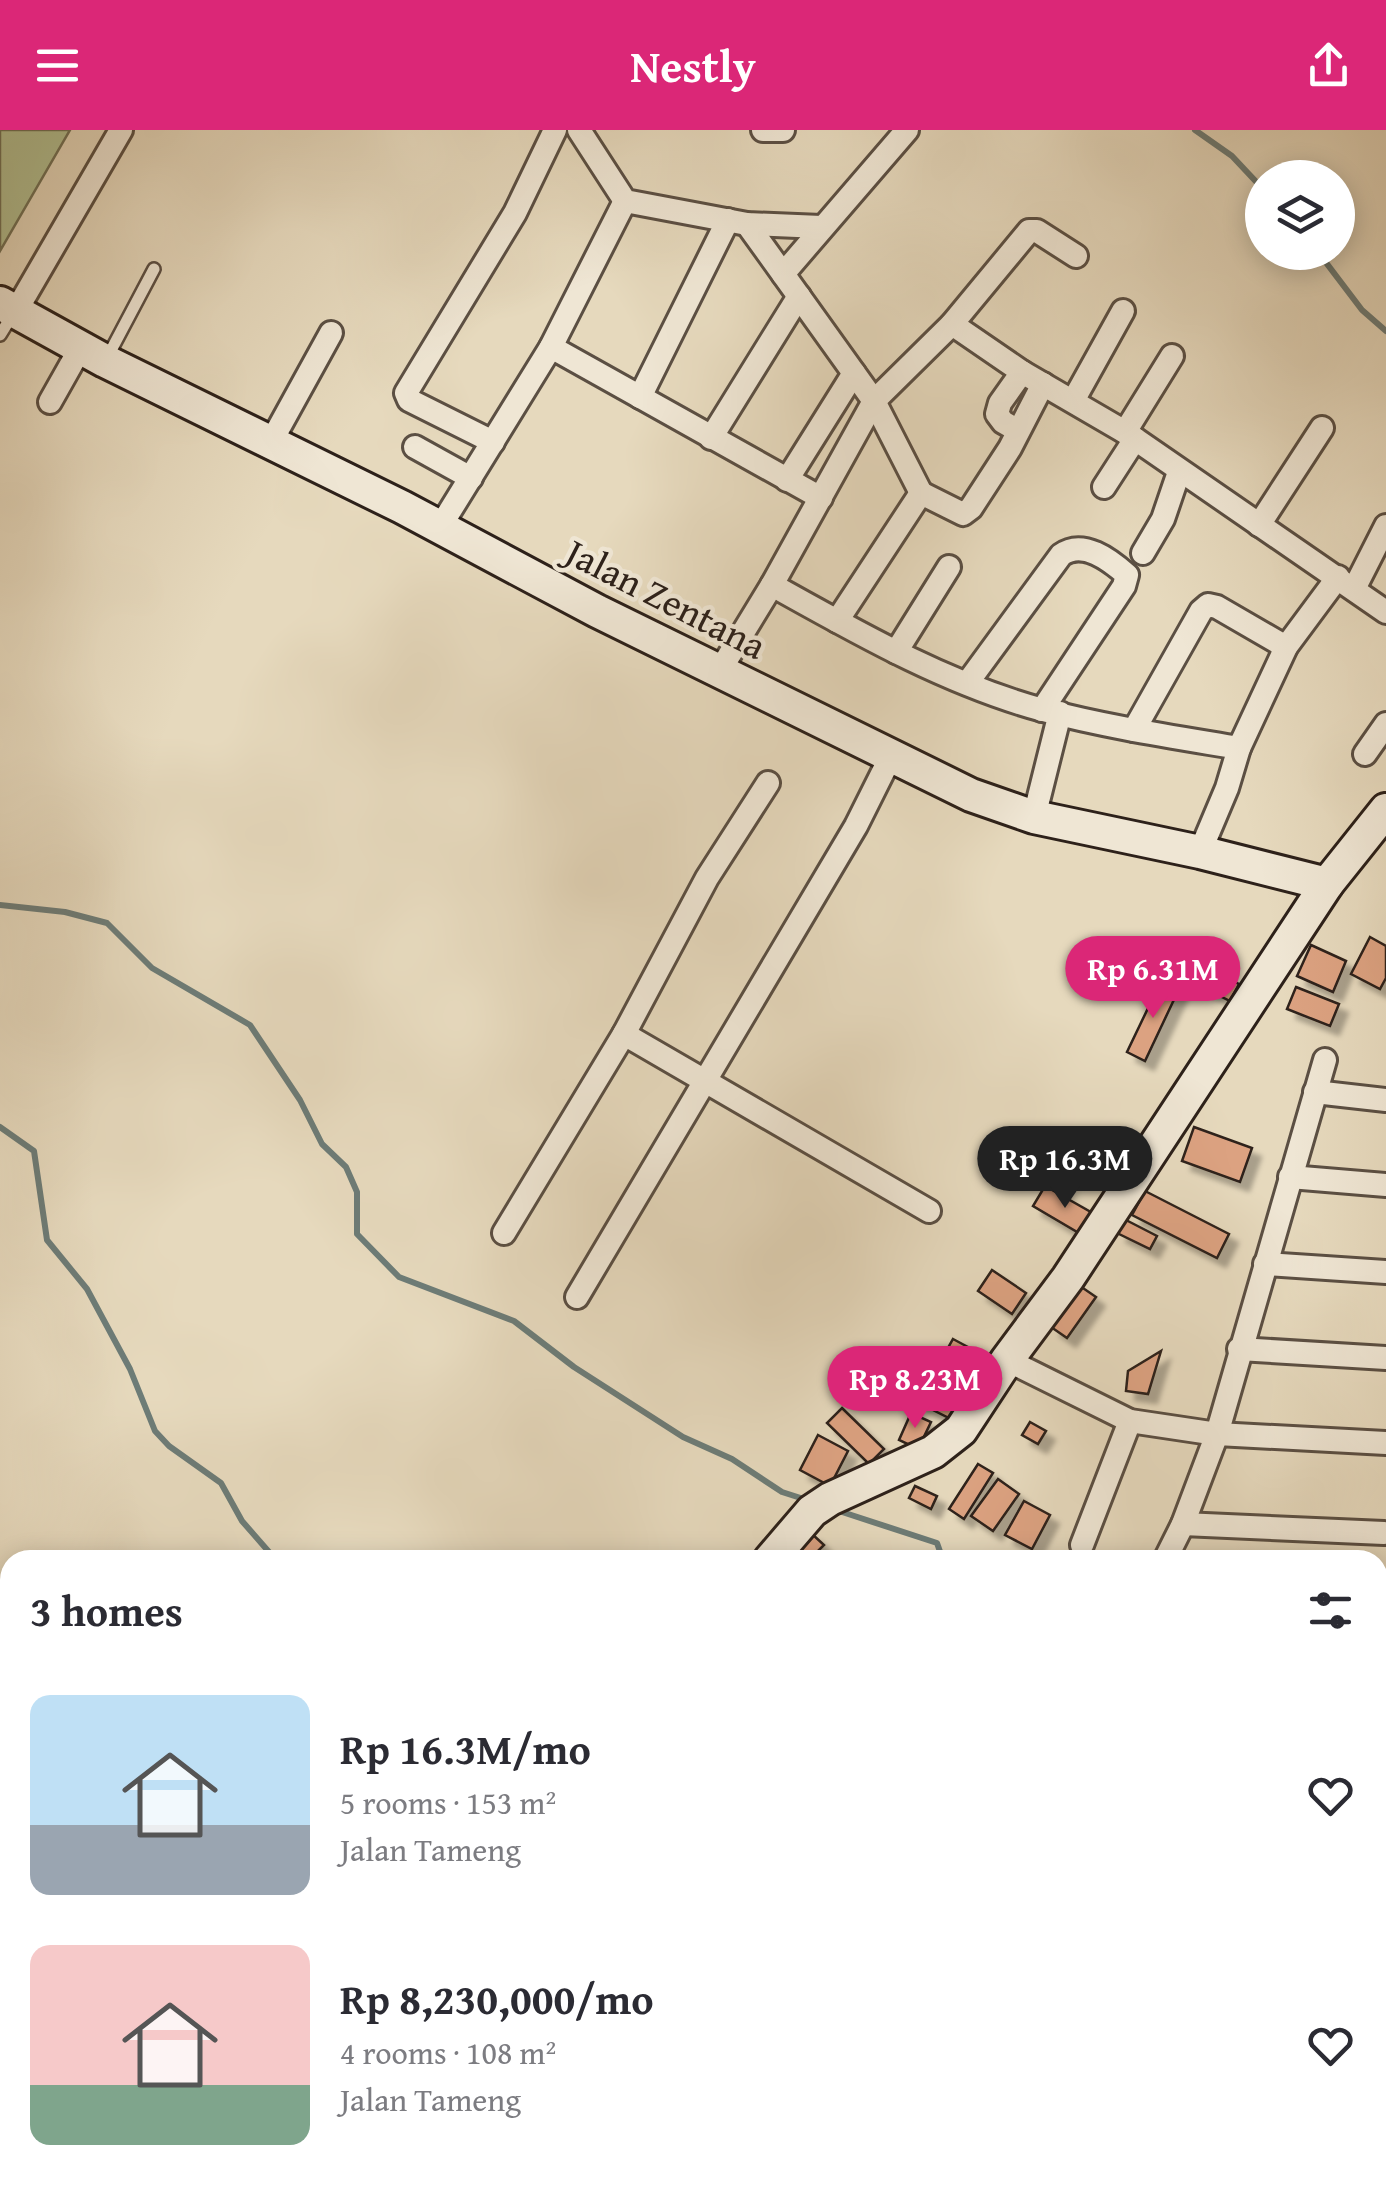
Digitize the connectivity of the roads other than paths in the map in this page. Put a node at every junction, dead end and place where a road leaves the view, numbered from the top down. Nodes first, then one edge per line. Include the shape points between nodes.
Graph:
1 (121, 130) edge
2 (555, 130) edge
3 (579, 130) edge
4 (764, 130) edge
5 (783, 130) edge
6 (907, 130) edge
7 (625, 201) junction
8 (737, 222) junction
9 (821, 227) junction
10 (1076, 256) dead end
11 (154, 269) dead end
12 (783, 274) junction
13 (799, 296) junction
14 (1122, 310) dead end
15 (5, 317) edge
16 (952, 324) junction
17 (331, 333) dead end
18 (552, 347) junction
19 (93, 354) junction
20 (1172, 356) dead end
21 (1022, 372) junction
22 (854, 373) junction
23 (1043, 384) junction
24 (640, 397) junction
25 (874, 401) junction
26 (1072, 401) junction
27 (50, 402) dead end
28 (1322, 428) dead end
29 (1016, 430) junction
30 (1130, 436) junction
31 (711, 438) junction
32 (271, 442) junction
33 (492, 442) junction
34 (415, 447) dead end
35 (1179, 472) junction
36 (471, 478) junction
37 (786, 480) junction
38 (1104, 487) dead end
39 (921, 493) junction
40 (821, 498) junction
41 (1259, 525) junction
42 (1386, 526) edge
43 (440, 527) junction
44 (1143, 552) dead end
45 (948, 566) dead end
46 (1346, 583) junction
47 (772, 585) junction
48 (1386, 612) edge
49 (838, 622) junction
50 (1286, 647) junction
51 (896, 652) junction
52 (719, 672) junction
53 (968, 682) junction
54 (1051, 711) junction
55 (1386, 724) edge
56 (1134, 730) junction
57 (1239, 748) junction
58 (1365, 754) dead end
59 (891, 756) junction
60 (768, 782) dead end
61 (1386, 810) edge
62 (1034, 817) junction
63 (1200, 852) junction
64 (1327, 884) junction
65 (624, 1034) junction
66 (1324, 1060) dead end
67 (705, 1084) junction
68 (1315, 1092) junction
69 (1386, 1100) edge
70 (1290, 1177) junction
71 (1386, 1185) edge
72 (929, 1211) dead end
73 (504, 1233) dead end
74 (1265, 1264) junction
75 (1386, 1272) edge
76 (577, 1297) dead end
77 (1239, 1349) junction
78 (1386, 1358) edge
79 (1007, 1360) junction
80 (1130, 1421) junction
81 (1217, 1434) junction
82 (1386, 1443) edge
83 (1183, 1524) junction
84 (1384, 1533) edge
85 (1082, 1545) dead end
86 (779, 1550) edge
87 (1170, 1550) edge

1 - 15 street
2 - 33 street via 515,213 406,393 408,400
3 - 7 street
4 - 5 street
6 - 9 street
7 - 8 street
7 - 18 street
8 - 9 street
8 - 12 street
8 - 24 street
9 - 12 street
10 - 16 street via 1029,232
11 - 19 lane
12 - 13 street
13 - 22 street
13 - 31 street
14 - 26 street
15 - 19 street, Jalan Zentana
16 - 21 street
16 - 25 street
17 - 32 street
18 - 24 street
18 - 33 street
19 - 27 street
19 - 32 street, Jalan Zentana
20 - 30 street
21 - 23 street
21 - 29 street via 997,414
22 - 25 street
22 - 37 street
23 - 26 street
23 - 29 street
24 - 31 street
25 - 39 street
25 - 40 street
26 - 30 street
28 - 41 street
29 - 39 street via 963,514
30 - 35 street
30 - 38 street
31 - 37 street
32 - 43 street, Jalan Zentana
33 - 36 street
34 - 36 street
35 - 41 street
35 - 44 street
36 - 43 street
37 - 40 street
39 - 49 street
40 - 47 street
41 - 46 street
42 - 46 street
43 - 52 street, Jalan Zentana
45 - 51 street
46 - 48 street
46 - 50 street
47 - 49 street
47 - 52 street
49 - 51 street
50 - 56 street via 1208,605
50 - 57 street
51 - 53 street
52 - 59 street, Jalan Zentana
53 - 54 street
53 - 54 street via 1061,555 1084,549 1127,574
54 - 56 street
54 - 62 street
55 - 58 street
56 - 57 street
57 - 63 street
59 - 62 street, Jalan Zentana via 1000,808
59 - 67 street
60 - 65 street via 707,878
61 - 64 street
62 - 63 street, Jalan Zentana
63 - 64 street, Jalan Zentana
64 - 79 street
65 - 67 street
65 - 73 street
66 - 68 street
67 - 72 street
67 - 76 street
68 - 69 street
68 - 70 street
70 - 71 street
70 - 74 street
74 - 75 street
74 - 77 street
77 - 78 street
77 - 81 street
79 - 80 street
79 - 86 street via 950,1440 821,1505
80 - 81 street
80 - 85 street
81 - 82 street
81 - 83 street
83 - 84 street
83 - 87 street

